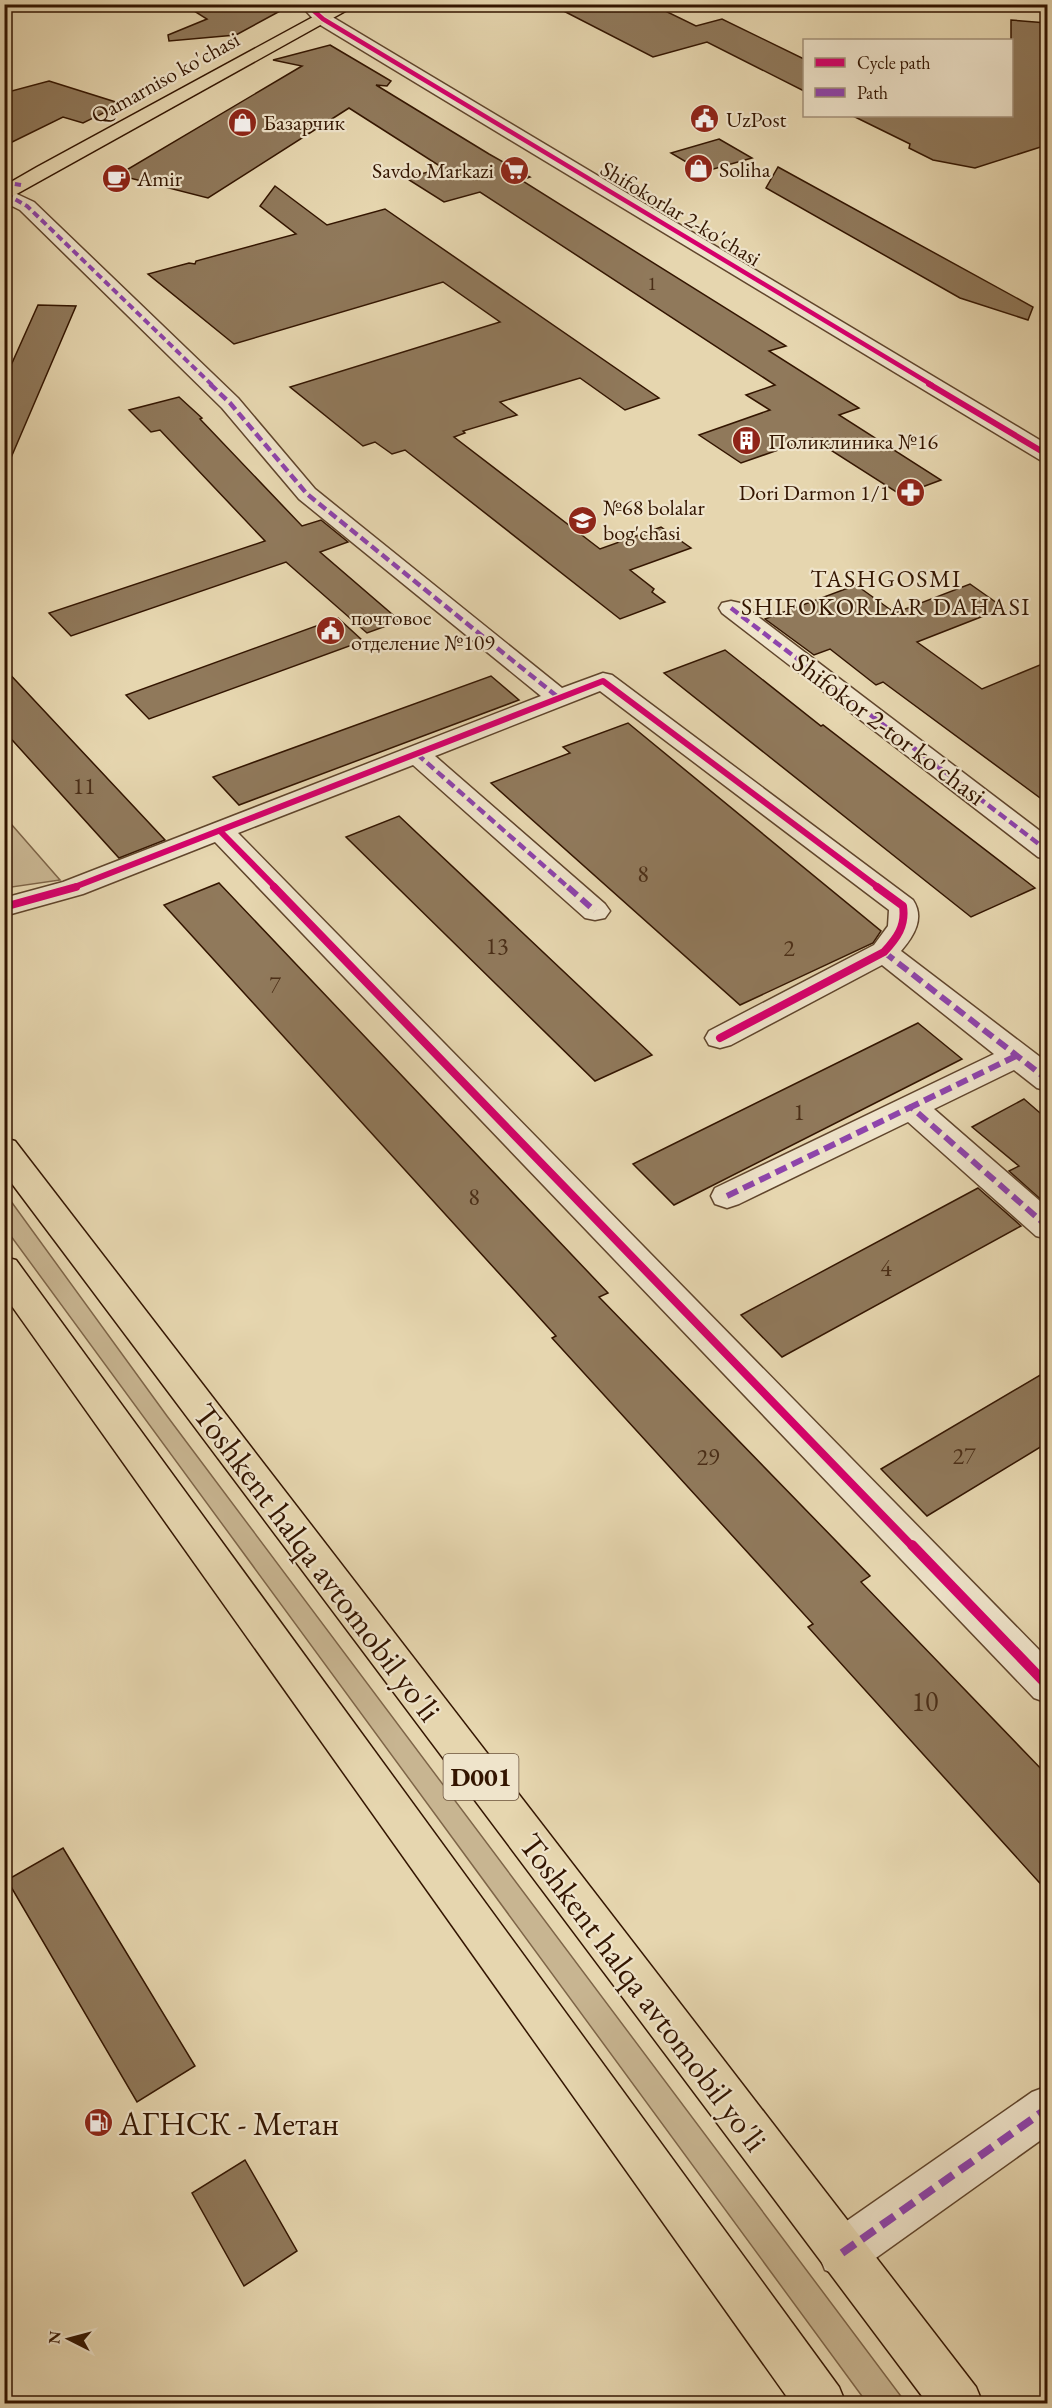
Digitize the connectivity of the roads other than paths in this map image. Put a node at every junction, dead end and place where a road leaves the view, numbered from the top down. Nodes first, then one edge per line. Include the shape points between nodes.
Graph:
1 (329, 11) edge
2 (7, 188) edge
3 (1047, 436) edge
4 (1047, 455) edge
5 (731, 608) dead end
6 (559, 698) junction
7 (417, 754) junction
8 (220, 831) junction
9 (1047, 850) edge
10 (4, 907) edge
11 (595, 911) dead end
12 (885, 952) junction
13 (720, 1038) dead end
14 (1016, 1056) junction
15 (1047, 1080) edge
16 (911, 1107) junction
17 (4, 1149) edge
18 (728, 1196) dead end
19 (1047, 1227) edge
20 (4, 1269) edge
21 (1047, 1686) edge
22 (1047, 2108) edge
23 (843, 2253) junction
24 (822, 2403) edge
25 (959, 2403) edge

1 - 2 main road, Qamarniso ko'chasi
1 - 3 street, Shifokorlar 2-ko'chasi via 367,28
1 - 4 street, Shifokorlar 2-ko'chasi
2 - 6 street via 230,403 308,494
5 - 9 street, Shifokor 2-tor ko'chasi
6 - 7 street
6 - 12 street via 603,681 903,906 904,926
7 - 8 street
7 - 11 street
8 - 10 street via 73,888
8 - 21 street
12 - 13 street
12 - 14 street
14 - 15 street
14 - 16 street
16 - 18 street
16 - 19 street
17 - 23 main road, Toshkent halqa avtomobil yo'li / D001
20 - 24 main road
22 - 23 street
23 - 25 main road, Toshkent halqa avtomobil yo'li / D001

